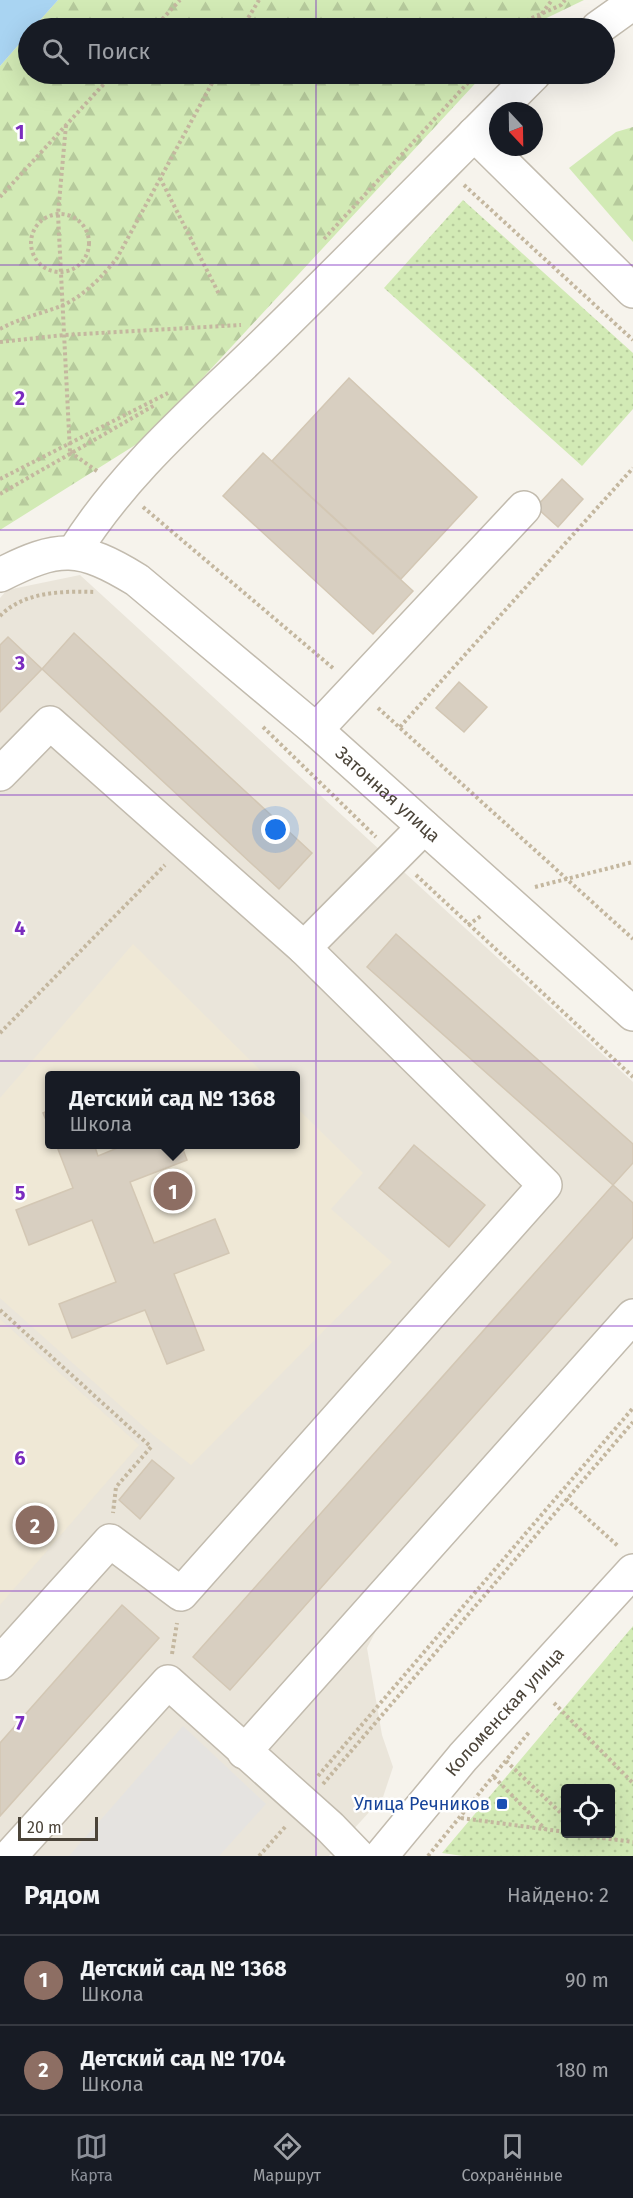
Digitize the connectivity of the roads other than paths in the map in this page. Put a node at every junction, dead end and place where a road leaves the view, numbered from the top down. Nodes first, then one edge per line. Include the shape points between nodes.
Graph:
1 (633, 3) edge
2 (612, 18) edge
3 (524, 84) edge
4 (474, 134) junction
5 (633, 291) edge
6 (524, 507) dead end
7 (74, 552) junction
8 (0, 575) edge
9 (316, 730) junction
10 (0, 774) edge
11 (424, 827) junction
12 (304, 948) junction
13 (633, 1014) edge
14 (633, 1316) edge
15 (629, 1562) edge
16 (0, 1663) edge
17 (243, 1752) junction
18 (10, 1856) edge
19 (358, 1856) edge
20 (381, 1856) edge

1 - 2 street
3 - 4 street
4 - 5 street
4 - 7 street via 153,453 94,520
6 - 9 street
7 - 8 street via 35,558
7 - 9 street, Затонная улица via 105,560 137,580
9 - 11 street, Затонная улица
10 - 12 street via 50,723
11 - 12 street
11 - 13 street, Затонная улица
12 - 16 street via 545,1185 182,1594 110,1541
14 - 17 street
15 - 20 street, Коломенская улица
17 - 18 street via 168,1682
17 - 19 street

